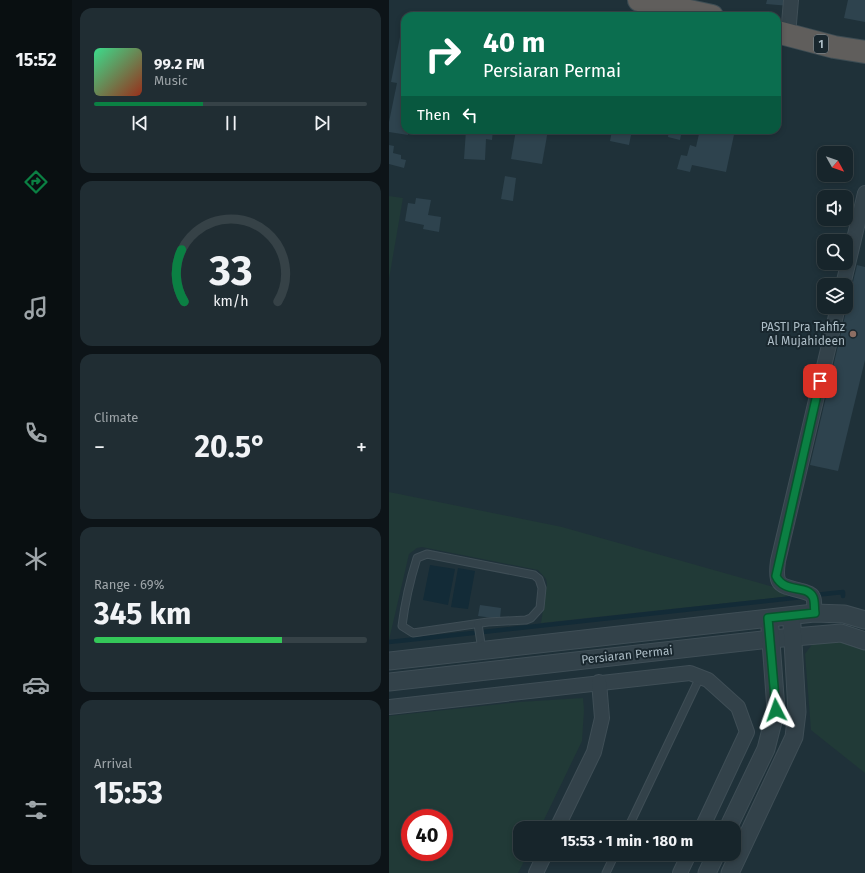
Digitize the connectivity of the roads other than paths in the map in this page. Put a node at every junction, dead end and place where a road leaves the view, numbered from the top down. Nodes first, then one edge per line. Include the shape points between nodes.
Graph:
1 (639, 0) edge
2 (791, 0) edge
3 (694, 12) edge
4 (782, 34) edge
5 (865, 52) edge
6 (865, 193) edge
7 (845, 278) edge
8 (836, 314) edge
9 (815, 613) junction
10 (791, 615) junction
11 (768, 618) junction
12 (865, 620) edge
13 (478, 624) junction
14 (793, 637) junction
15 (771, 639) junction
16 (865, 641) edge
17 (482, 650) junction
18 (389, 661) edge
19 (700, 677) junction
20 (389, 682) edge
21 (599, 682) junction
22 (389, 707) edge
23 (560, 821) edge
24 (631, 821) edge
25 (705, 821) edge
26 (731, 821) edge
27 (542, 861) edge
28 (612, 861) edge
29 (686, 861) edge
30 (713, 861) edge
31 (536, 873) edge
32 (606, 873) edge
33 (680, 873) edge
34 (707, 873) edge
35 (730, 873) edge

1 - 3 highway
2 - 4 street
4 - 5 highway, 1
6 - 7 street
8 - 9 street via 776,576 779,583 785,587 810,593
9 - 10 street, Persiaran Permai
9 - 12 street, Persiaran Permai via 844,614
10 - 11 street, Persiaran Permai
10 - 14 street
11 - 15 street
11 - 17 street, Persiaran Permai
13 - 13 lane via 531,618 539,608 542,588 539,579 534,575 427,554 417,558 402,626 413,633
13 - 17 lane
14 - 15 street, Persiaran Permai
14 - 16 street, Persiaran Permai via 841,633
14 - 35 street via 797,712 794,737
15 - 20 street, Persiaran Permai
15 - 26 street via 776,710 766,749
17 - 18 street, Persiaran Permai
19 - 21 street via 690,673
19 - 24 lane
19 - 25 street via 708,680 738,707 747,732
21 - 22 street
21 - 23 street via 602,718 594,752
27 - 31 street
28 - 32 lane
29 - 33 street
30 - 34 street

